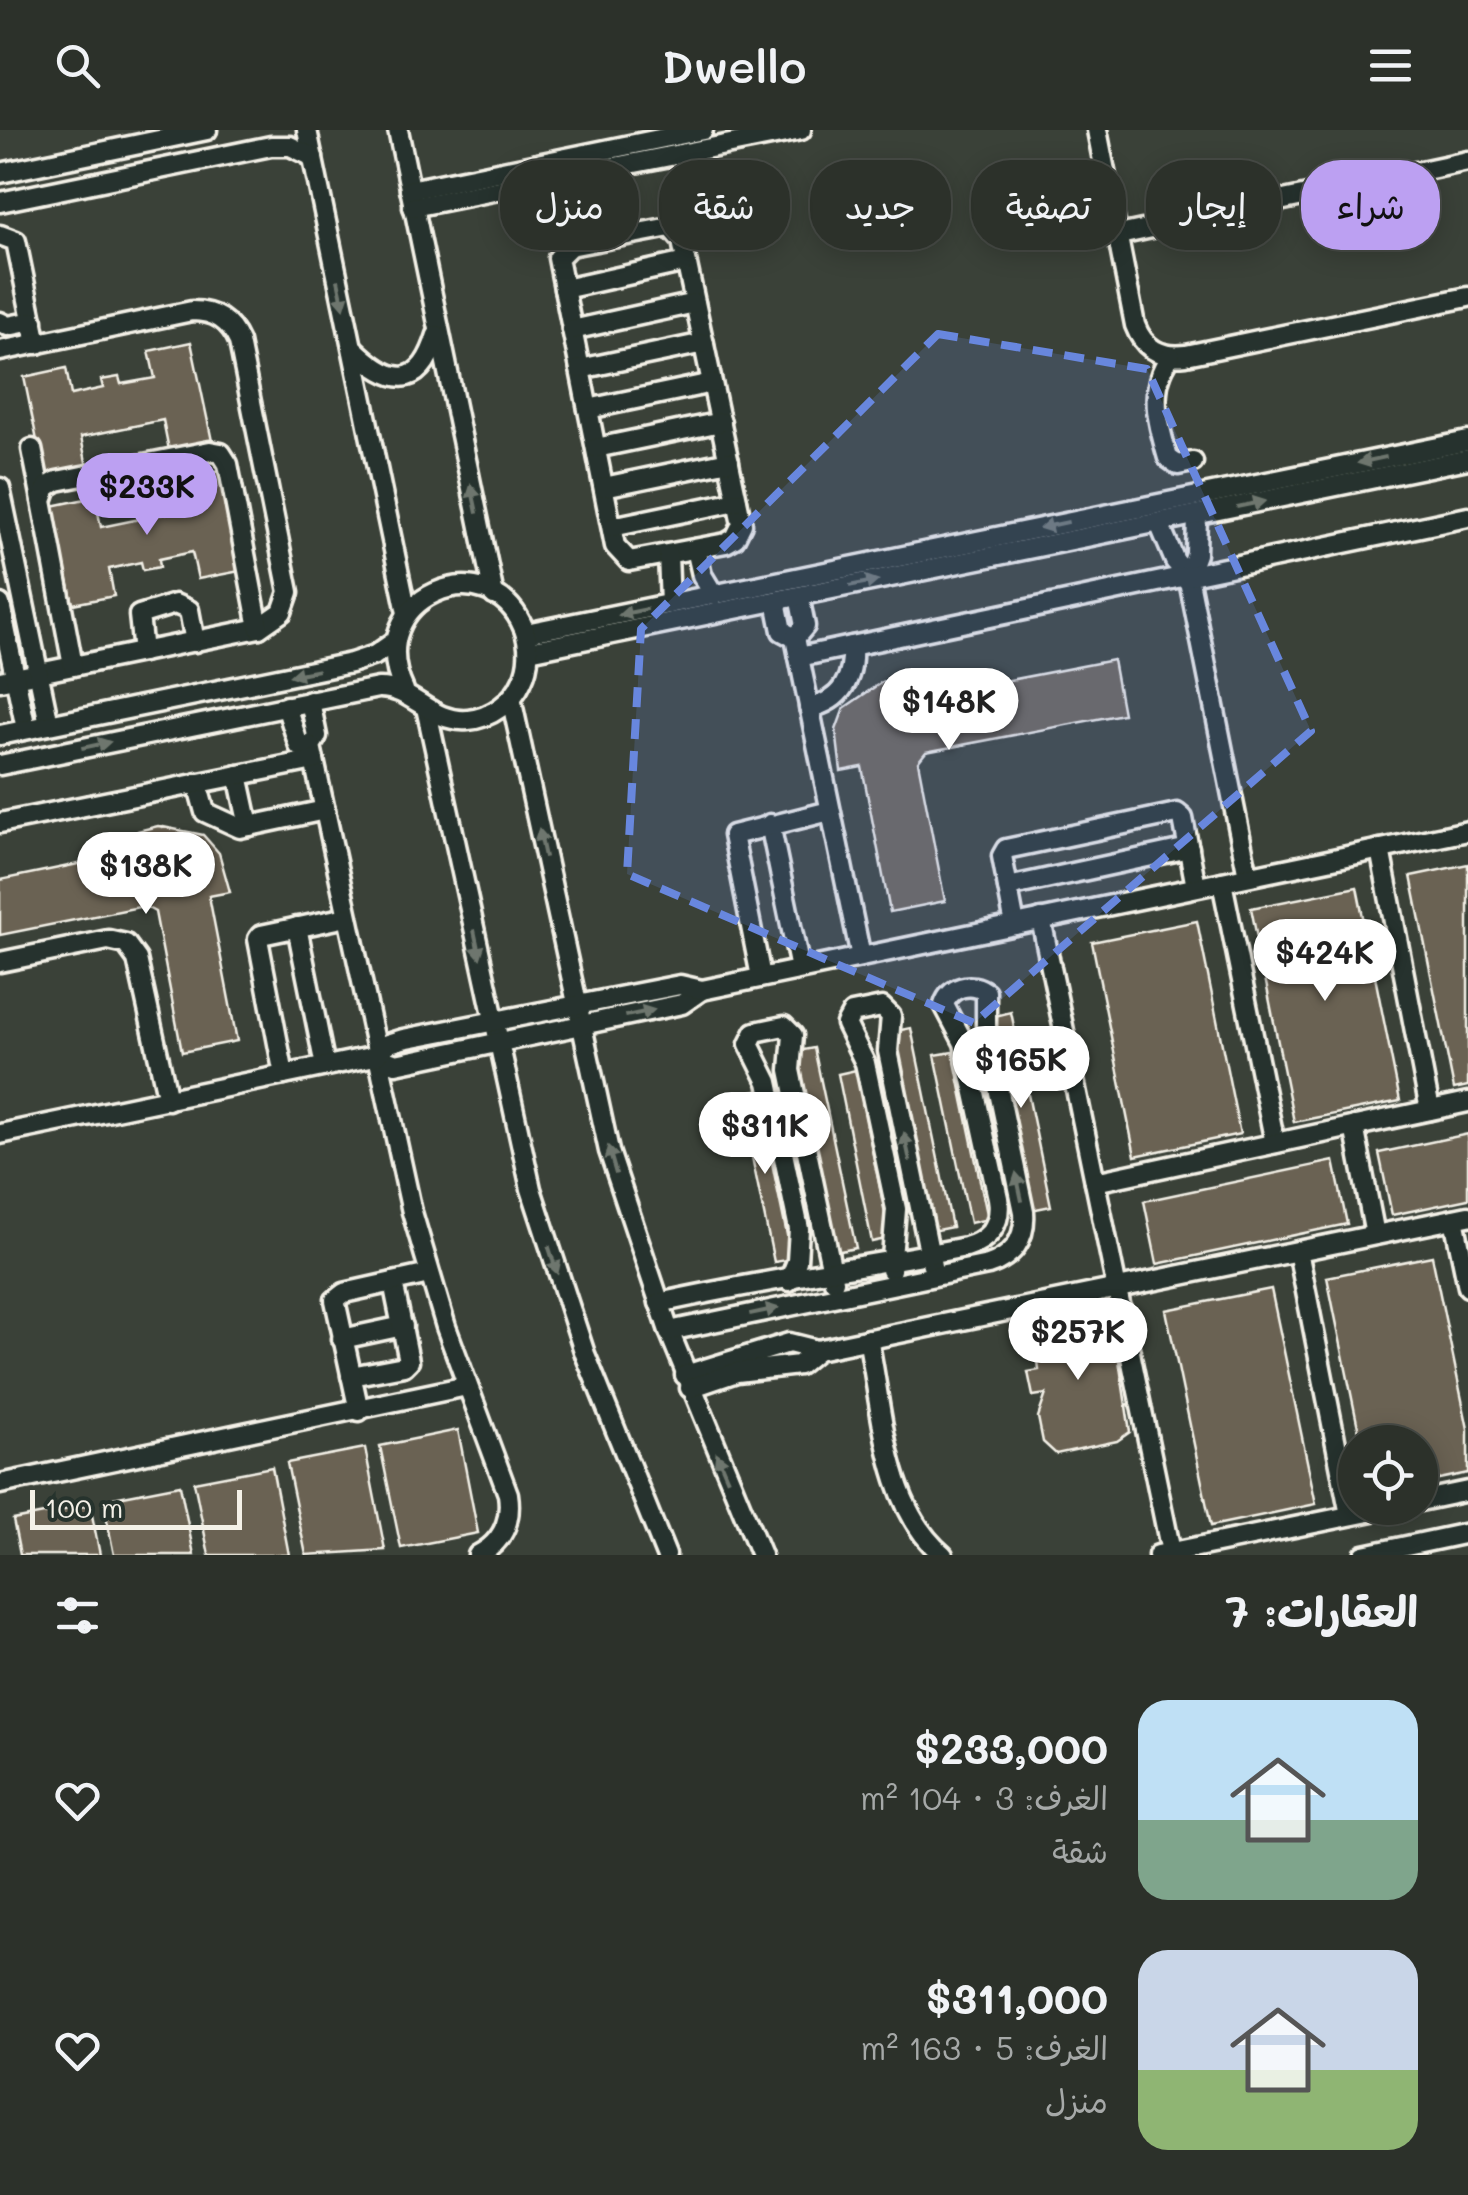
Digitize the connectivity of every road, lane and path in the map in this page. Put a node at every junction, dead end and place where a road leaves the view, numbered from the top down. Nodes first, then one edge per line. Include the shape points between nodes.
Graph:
1 (207, 130) edge
2 (307, 130) edge
3 (398, 130) edge
4 (704, 130) edge
5 (801, 130) edge
6 (1097, 130) edge
7 (640, 136) edge
8 (619, 138) edge
9 (108, 150) junction
10 (312, 157) junction
11 (1103, 160) edge
12 (1468, 161) edge
13 (0, 173) edge
14 (114, 179) junction
15 (412, 198) junction
16 (0, 202) edge
17 (1126, 233) edge
18 (0, 234) edge
19 (1122, 250) edge
20 (686, 262) junction
21 (564, 290) junction
22 (1468, 297) edge
23 (695, 303) junction
24 (33, 321) junction
25 (0, 322) edge
26 (438, 329) junction
27 (572, 330) junction
28 (704, 343) junction
29 (37, 344) junction
30 (352, 348) junction
31 (0, 351) edge
32 (1170, 356) junction
33 (580, 369) junction
34 (712, 383) junction
35 (588, 409) junction
36 (720, 422) junction
37 (1468, 441) edge
38 (596, 448) junction
39 (32, 450) dead end
40 (1468, 459) edge
41 (729, 461) junction
42 (1193, 462) dead end
43 (604, 487) junction
44 (0, 488) edge
45 (737, 500) junction
46 (42, 501) junction
47 (2, 512) edge
48 (1197, 515) junction
49 (1468, 517) edge
50 (1158, 523) junction
51 (612, 526) junction
52 (696, 549) junction
53 (668, 554) junction
54 (1188, 576) junction
55 (494, 595) junction
56 (714, 595) junction
57 (799, 596) junction
58 (776, 601) junction
59 (0, 604) edge
60 (670, 604) junction
61 (407, 613) junction
62 (2, 628) edge
63 (259, 628) junction
64 (795, 638) junction
65 (194, 642) junction
66 (395, 642) junction
67 (527, 642) junction
68 (852, 646) junction
69 (142, 652) junction
70 (799, 658) junction
71 (74, 666) junction
72 (39, 673) junction
73 (8, 680) edge
74 (404, 690) junction
75 (512, 698) junction
76 (310, 701) junction
77 (156, 702) junction
78 (286, 706) junction
79 (809, 708) junction
80 (427, 712) junction
81 (49, 724) junction
82 (26, 730) junction
83 (163, 732) junction
84 (0, 735) edge
85 (312, 753) junction
86 (0, 765) edge
87 (238, 775) junction
88 (197, 784) junction
89 (325, 810) junction
90 (830, 811) junction
91 (0, 823) edge
92 (770, 824) junction
93 (249, 826) junction
94 (1468, 830) edge
95 (1189, 848) junction
96 (1380, 849) junction
97 (1248, 876) junction
98 (1222, 882) junction
99 (1008, 887) junction
100 (1196, 887) junction
101 (347, 917) junction
102 (1041, 919) junction
103 (1015, 925) junction
104 (297, 927) junction
105 (861, 957) junction
106 (0, 962) edge
107 (800, 969) junction
108 (762, 978) junction
109 (578, 1016) junction
110 (494, 1022) junction
111 (497, 1042) junction
112 (375, 1056) junction
113 (325, 1066) junction
114 (284, 1075) junction
115 (168, 1100) junction
116 (1468, 1102) edge
117 (1430, 1110) junction
118 (1354, 1126) junction
119 (0, 1134) edge
120 (1275, 1143) junction
121 (1095, 1182) junction
122 (1461, 1217) edge
123 (1374, 1235) junction
124 (1298, 1251) junction
125 (930, 1254) junction
126 (890, 1262) junction
127 (832, 1273) junction
128 (430, 1274) junction
129 (934, 1276) junction
130 (789, 1281) junction
131 (393, 1282) junction
132 (892, 1285) junction
133 (1468, 1287) edge
134 (1117, 1288) junction
135 (837, 1296) junction
136 (659, 1303) junction
137 (403, 1326) junction
138 (668, 1331) junction
139 (342, 1339) junction
140 (868, 1339) junction
141 (351, 1376) junction
142 (688, 1382) junction
143 (467, 1386) junction
144 (359, 1411) junction
145 (1338, 1454) edge
146 (0, 1484) edge
147 (1468, 1491) edge
148 (1438, 1497) edge
149 (1338, 1518) edge
150 (1468, 1534) edge
151 (1164, 1554) edge
152 (478, 1555) edge
153 (666, 1555) edge
154 (761, 1555) edge
155 (943, 1555) edge
156 (1364, 1555) edge

1 - 9 street
2 - 10 street
3 - 15 street
4 - 7 street
5 - 15 street
6 - 11 street
7 - 8 street
8 - 15 street
9 - 13 street
9 - 14 street
10 - 14 street via 271,146
10 -> 30 street
12 - 17 street
14 - 16 street
15 - 26 street
18 - 24 street via 16,241
19 - 32 street via 1138,332 1153,350
20 - 21 street
20 - 21 street via 681,236 670,227 570,246 558,258
20 - 23 street
21 - 27 street
22 - 32 street
23 - 27 street
23 - 28 street
24 - 25 street
24 - 29 street
26 - 30 street via 424,366 405,377 384,374
55 -> 26 street
27 - 33 street
28 - 33 street
28 - 34 street
29 - 31 street
29 - 63 street via 192,311 218,316 231,327 289,584 282,612
30 - 61 street
32 - 42 street via 1155,391 1160,424 1171,461
33 - 35 street
34 - 35 street
34 - 36 street
35 - 38 street
36 - 38 street
36 - 41 street
37 -> 56 street
38 - 43 street
39 - 46 street
48 -> 40 street
41 - 43 street
41 - 45 street
43 - 51 street
44 - 47 street
45 - 51 street
45 - 52 street via 742,524 735,538
46 - 63 street via 57,480 222,453
46 - 71 street
47 - 72 street
48 - 50 street
48 - 54 street
49 - 54 street
50 - 54 street
57 -> 50 street
51 - 53 street via 624,558
52 - 53 street
52 - 56 street
53 - 60 street
54 - 68 street
54 - 97 street
55 - 61 street via 476,588 438,590
55 - 67 street via 519,618
56 - 60 street
57 - 58 street
57 - 64 street via 805,626
58 - 64 street via 782,631
58 - 67 street
59 - 62 street
60 -> 67 street
61 - 66 street
62 - 73 street
63 - 65 street
64 - 70 street
65 - 69 street
65 - 69 street via 188,610 176,604 138,615
66 - 74 street
66 -> 77 street via 351,663
67 - 75 street via 527,668
68 - 70 street
68 - 79 street via 844,688
69 - 71 street
70 - 79 street
71 - 72 street
72 - 73 street
72 - 81 street
73 - 82 street
74 - 76 street via 378,688
74 - 80 street
75 - 80 street via 472,720
109 -> 75 street
76 - 78 street
76 - 85 street via 317,736
77 - 81 street
77 - 83 street
78 - 83 street
78 - 85 street via 293,740
79 - 90 street
80 -> 110 street
81 - 82 street
82 - 84 street
86 -> 83 street
85 - 87 street
85 - 89 street
87 - 88 street
87 - 93 street
88 - 91 street
88 - 93 street via 209,817 233,828
89 - 93 street
89 - 101 street
90 - 92 street
90 - 105 street
92 - 107 street
92 - 108 street via 733,834
94 - 96 street
95 - 99 street
95 - 99 street via 1177,813 1025,845 1003,852
95 - 100 street
96 - 97 street
96 - 117 street
97 - 98 street
98 - 100 street
98 - 120 street
99 - 103 street
100 - 102 street
101 - 104 street
101 - 112 street
102 - 103 street
102 - 121 street
103 - 105 street
104 - 113 street
104 - 114 street via 258,939
105 - 107 street
106 - 115 street via 108,940 126,944 137,959
107 - 108 street
108 - 109 street via 702,990 682,1004
109 - 110 street
109 - 111 street
136 -> 109 street via 609,1151
110 - 111 street
110 - 112 street via 392,1042
111 - 112 street via 396,1064
111 -> 153 street via 552,1260
112 - 113 street
112 - 128 street
113 - 114 street
114 - 115 street
115 - 119 street
116 - 117 street
117 - 118 street
118 - 120 street
118 - 123 street
120 - 121 street
121 - 134 street
122 - 123 street
122 - 133 street
123 - 124 street
124 - 134 street
124 - 145 street
125 - 126 street
125 -> 126 street via 888,1051 891,1016 882,1007 864,1007 846,1024 865,1062 896,1209
125 - 129 street
129 -> 125 street via 996,1263 1017,1246 1024,1230 986,1030 989,1000 979,987 955,990 944,1006 964,1043 999,1214 981,1242
126 - 127 street
126 - 132 street
127 - 130 street
127 - 130 street via 790,1070 794,1035 784,1026 767,1026 749,1044 768,1082 799,1228
127 - 135 street
128 - 131 street
128 - 143 street
129 - 132 street
130 - 136 street
131 - 137 street
131 - 139 street via 338,1297 334,1308
132 - 135 street
134 - 140 street
134 - 151 street
138 -> 135 street
136 - 138 street
137 - 139 street
137 - 141 street via 407,1364
138 - 142 street
139 - 141 street
140 - 142 street via 816,1350 798,1365
140 - 155 street via 904,1504
141 - 144 street
154 -> 142 street
143 - 144 street
143 - 152 street via 510,1506 503,1533
144 - 146 street
147 - 148 street
149 - 151 street
150 - 156 street

